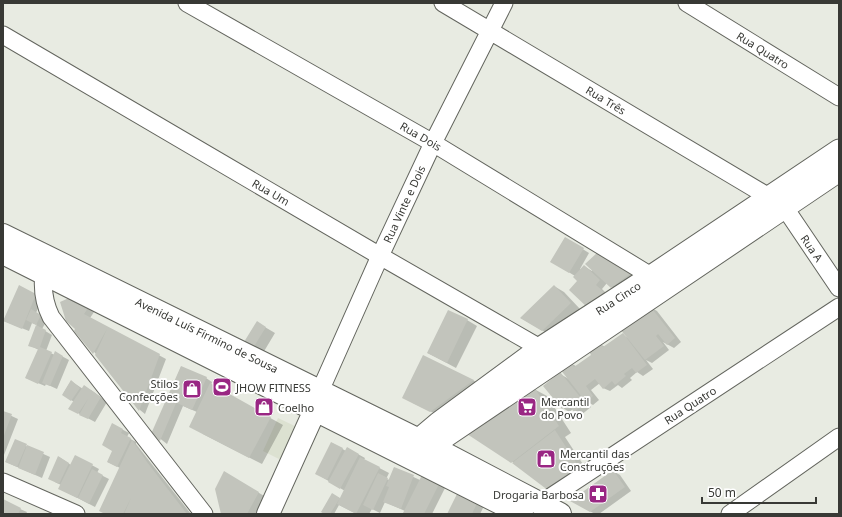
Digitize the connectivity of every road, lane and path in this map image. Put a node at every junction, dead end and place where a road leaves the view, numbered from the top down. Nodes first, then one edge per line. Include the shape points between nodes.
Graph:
1 (187, 3) edge
2 (443, 3) edge
3 (504, 3) edge
4 (688, 3) edge
5 (490, 32) junction
6 (3, 35) edge
7 (839, 97) edge
8 (433, 143) junction
9 (839, 150) edge
10 (839, 171) edge
11 (777, 203) junction
12 (3, 234) edge
13 (3, 252) edge
14 (380, 256) junction
15 (44, 273) junction
16 (651, 276) junction
17 (839, 288) edge
18 (839, 307) edge
19 (540, 348) junction
20 (318, 400) junction
21 (839, 437) edge
22 (416, 450) junction
23 (3, 482) edge
24 (531, 509) edge
25 (76, 514) edge
26 (204, 514) edge
27 (268, 514) edge
28 (560, 514) edge
29 (730, 514) edge

1 - 8 street, Rua Dois
2 - 5 street, Rua Três
3 - 5 street, Rua Vinte e Dois
4 - 7 street, Rua Quatro
5 - 8 street, Rua Vinte e Dois
5 - 11 street, Rua Três
6 - 14 street, Rua Um
8 - 14 street, Rua Vinte e Dois
8 - 16 street, Rua Dois
9 - 11 street, Rua Cinco
10 - 11 street, Rua Cinco
11 - 16 street, Rua Cinco
11 - 17 street, Rua A
11 - 22 street, Rua Cinco
12 - 20 main road, Avenida Luís Firmino de Sousa
13 - 15 main road, Avenida Luís Firmino de Sousa
14 - 19 street, Rua Um
14 - 20 street, Rua Vinte e Dois
15 - 20 main road, Avenida Luís Firmino de Sousa
15 - 26 street via 44,298 51,317
16 - 19 street, Rua Cinco
18 - 24 street, Rua Quatro
19 - 22 street, Rua Cinco
20 - 22 main road, Avenida Luís Firmino de Sousa
20 - 27 main road
21 - 29 street
22 - 24 main road, Avenida Luís Firmino de Sousa
23 - 25 street
24 - 28 main road, Avenida Luís Firmino de Sousa

